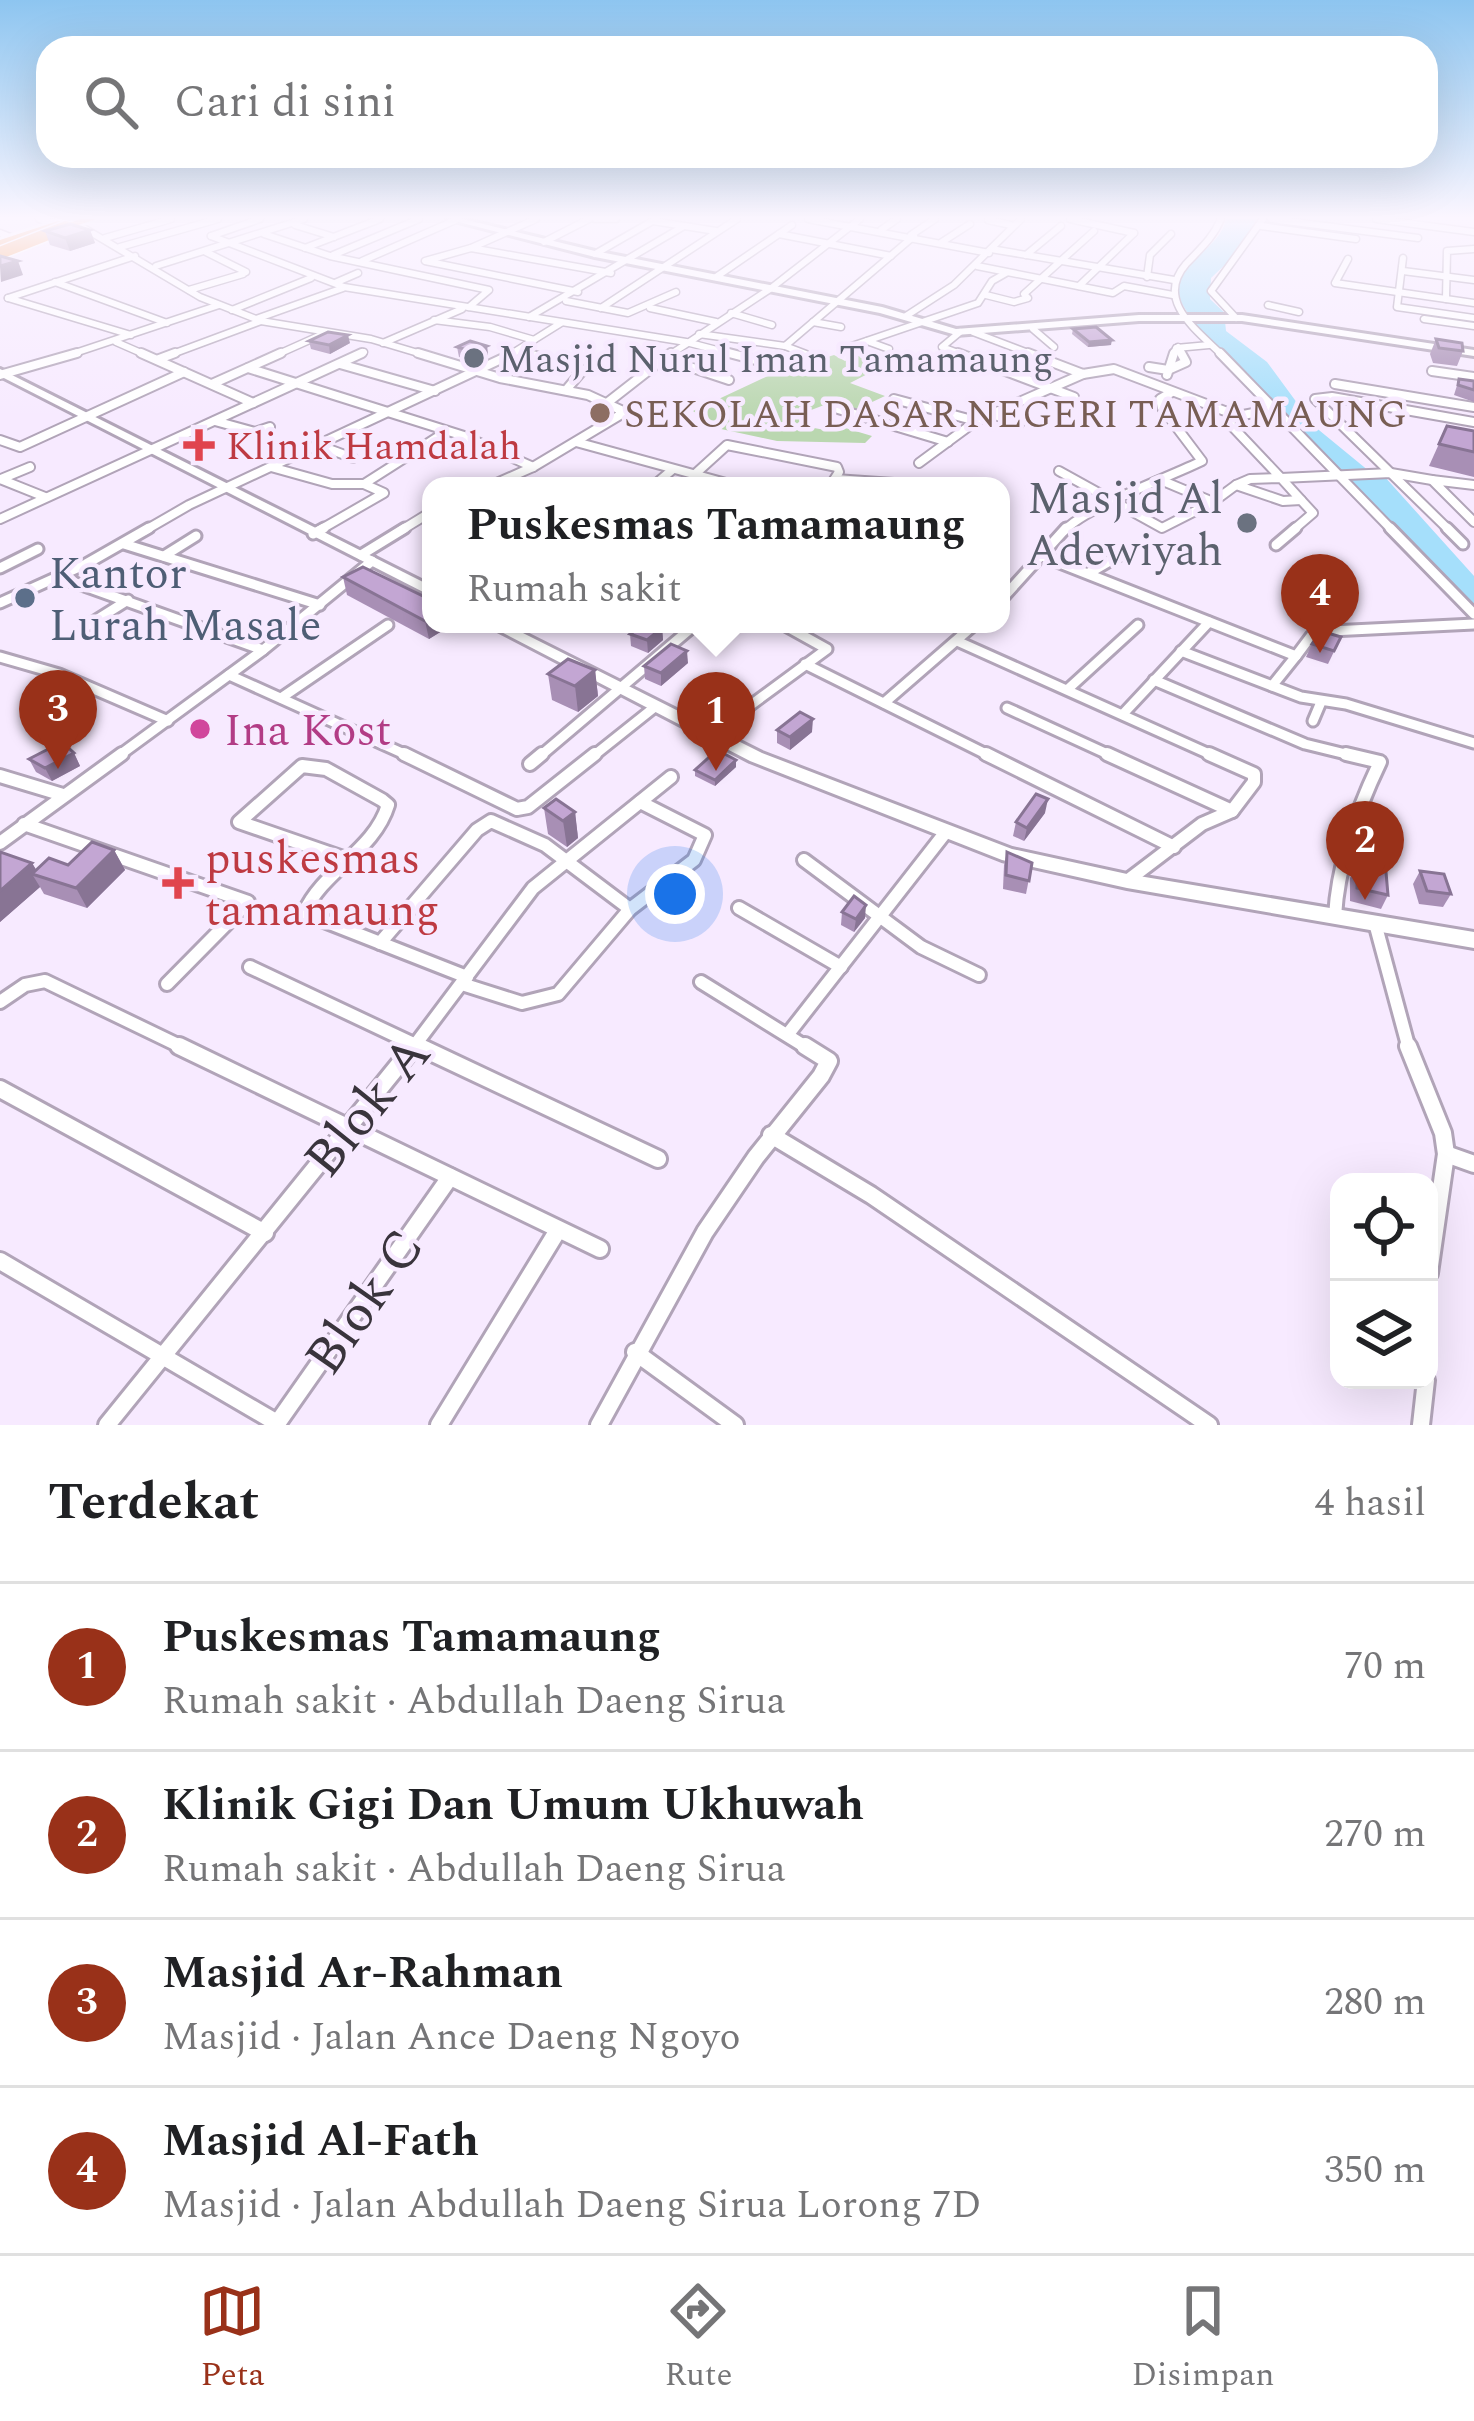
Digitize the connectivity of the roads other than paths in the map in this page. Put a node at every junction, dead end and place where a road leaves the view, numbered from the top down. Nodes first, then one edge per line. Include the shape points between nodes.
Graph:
1 (40, 286) edge
2 (64, 286) edge
3 (183, 286) edge
4 (204, 286) edge
5 (292, 286) edge
6 (338, 286) edge
7 (467, 286) edge
8 (546, 286) edge
9 (589, 286) edge
10 (639, 286) edge
11 (754, 286) edge
12 (775, 286) edge
13 (856, 286) edge
14 (949, 286) edge
15 (990, 286) edge
16 (1039, 286) edge
17 (1079, 286) edge
18 (1174, 286) edge
19 (1214, 286) edge
20 (1352, 286) edge
21 (1401, 286) edge
22 (1444, 286) edge
23 (344, 287) junction
24 (770, 289) junction
25 (189, 290) junction
26 (578, 292) junction
27 (676, 292) dead end
28 (1401, 293) junction
29 (986, 295) junction
30 (1173, 295) junction
31 (1445, 299) junction
32 (562, 300) junction
33 (837, 301) junction
34 (1474, 303) edge
35 (219, 305) junction
36 (1268, 305) dead end
37 (467, 307) junction
38 (646, 307) junction
39 (602, 308) junction
40 (232, 310) junction
41 (730, 313) junction
42 (906, 316) junction
43 (529, 317) junction
44 (1188, 318) junction
45 (1233, 318) junction
46 (1424, 319) dead end
47 (259, 320) junction
48 (434, 320) junction
49 (716, 322) junction
50 (813, 322) junction
51 (924, 322) junction
52 (1474, 322) edge
53 (561, 323) junction
54 (169, 324) junction
55 (1287, 324) junction
56 (841, 327) dead end
57 (1034, 329) junction
58 (966, 332) junction
59 (326, 333) junction
60 (699, 334) junction
61 (134, 336) junction
62 (534, 340) junction
63 (751, 340) junction
64 (867, 341) junction
65 (116, 342) junction
66 (686, 342) junction
67 (383, 343) junction
68 (1209, 345) junction
69 (785, 346) junction
70 (1054, 347) dead end
71 (1178, 347) junction
72 (843, 349) dead end
73 (890, 349) dead end
74 (519, 351) junction
75 (364, 352) dead end
76 (1474, 352) edge
77 (806, 354) dead end
78 (159, 359) junction
79 (666, 359) junction
80 (1120, 359) dead end
81 (763, 362) dead end
82 (340, 364) junction
83 (1148, 367) dead end
84 (248, 368) junction
85 (1106, 368) junction
86 (477, 371) junction
87 (1432, 371) dead end
88 (184, 372) junction
89 (1167, 373) junction
90 (1, 374) edge
91 (1083, 374) junction
92 (1474, 377) edge
93 (729, 380) dead end
94 (212, 384) junction
95 (1335, 384) dead end
96 (293, 388) junction
97 (1052, 389) junction
98 (566, 390) junction
99 (436, 391) junction
100 (1172, 392) junction
101 (1074, 397) dead end
102 (893, 399) dead end
103 (253, 403) junction
104 (607, 403) junction
105 (1474, 407) edge
106 (838, 409) dead end
107 (1274, 409) junction
108 (391, 412) junction
109 (995, 415) junction
110 (1238, 416) junction
111 (88, 418) junction
112 (214, 421) junction
113 (976, 421) junction
114 (1474, 422) edge
115 (1019, 424) dead end
116 (270, 427) dead end
117 (447, 431) junction
118 (0, 440) edge
119 (576, 442) junction
120 (948, 442) junction
121 (318, 445) junction
122 (152, 449) junction
123 (353, 458) dead end
124 (919, 463) dead end
125 (30, 467) dead end
126 (271, 467) junction
127 (533, 467) junction
128 (672, 470) junction
129 (1059, 471) dead end
130 (1388, 473) junction
131 (694, 475) junction
132 (1339, 476) junction
133 (510, 477) edge
134 (664, 477) edge
135 (701, 477) edge
136 (834, 477) edge
137 (1281, 478) junction
138 (1, 480) edge
139 (1432, 480) junction
140 (1163, 481) junction
141 (364, 484) junction
142 (1474, 484) edge
143 (1236, 485) junction
144 (226, 489) junction
145 (45, 496) junction
146 (1302, 500) junction
147 (1117, 502) junction
148 (1213, 502) junction
149 (422, 518) edge
150 (0, 519) edge
151 (1474, 522) edge
152 (313, 535) junction
153 (196, 536) dead end
154 (124, 544) junction
155 (1276, 544) dead end
156 (1463, 544) dead end
157 (38, 549) dead end
158 (1125, 552) dead end
159 (164, 556) junction
160 (1042, 556) junction
161 (366, 558) junction
162 (0, 568) edge
163 (1089, 573) junction
164 (56, 576) junction
165 (422, 587) edge
166 (1010, 590) edge
167 (128, 600) junction
168 (0, 603) edge
169 (320, 605) junction
170 (1474, 614) edge
171 (1209, 622) junction
172 (1474, 624) edge
173 (388, 625) dead end
174 (1138, 625) dead end
175 (85, 627) dead end
176 (511, 633) edge
177 (678, 633) edge
178 (800, 633) edge
179 (965, 633) edge
180 (957, 641) junction
181 (263, 650) junction
182 (1181, 650) junction
183 (1296, 656) junction
184 (0, 657) edge
185 (805, 664) junction
186 (230, 675) junction
187 (1154, 680) junction
188 (1273, 686) junction
189 (620, 688) junction
190 (1068, 688) junction
191 (281, 698) junction
192 (1321, 702) junction
193 (884, 703) junction
194 (656, 706) junction
195 (1007, 708) dead end
196 (1123, 714) junction
197 (168, 721) junction
198 (1313, 721) dead end
199 (710, 735) junction
200 (1474, 743) edge
201 (530, 764) dead end
202 (0, 776) edge
203 (671, 777) dead end
204 (63, 795) junction
205 (640, 802) junction
206 (1232, 811) junction
207 (23, 824) junction
208 (945, 833) junction
209 (0, 843) edge
210 (1174, 847) junction
211 (346, 859) junction
212 (804, 860) dead end
213 (566, 861) junction
214 (1127, 881) junction
215 (739, 908) dead end
216 (630, 909) junction
217 (1335, 916) junction
218 (882, 918) junction
219 (1375, 922) junction
220 (1474, 940) edge
221 (380, 943) junction
222 (250, 967) dead end
223 (841, 968) junction
224 (979, 975) dead end
225 (465, 980) junction
226 (700, 982) dead end
227 (167, 984) dead end
228 (0, 1002) edge
229 (788, 1034) junction
230 (415, 1045) junction
231 (0, 1089) edge
232 (348, 1128) junction
233 (766, 1142) junction
234 (1446, 1154) junction
235 (658, 1159) dead end
236 (1474, 1164) edge
237 (450, 1178) junction
238 (1438, 1210) edge
239 (558, 1230) junction
240 (265, 1233) junction
241 (600, 1250) dead end
242 (0, 1262) edge
243 (635, 1352) junction
244 (163, 1356) junction
245 (1425, 1389) edge
246 (277, 1424) edge
247 (107, 1425) edge
248 (439, 1425) edge
249 (599, 1425) edge
250 (735, 1425) edge
251 (1209, 1425) edge
252 (1421, 1425) edge

1 - 61 street via 8,298
2 - 54 street
3 - 25 street
4 - 25 street
5 - 40 street
6 - 23 street
7 - 37 street via 489,290
8 - 26 street
9 - 26 street
10 - 39 street
11 - 24 main road
12 - 24 street
13 - 33 street
14 - 42 street
15 - 29 street
16 - 29 street via 1022,301
17 - 30 street
18 - 30 street
19 - 45 street
20 - 28 street
21 - 28 street
22 - 31 street
23 - 37 street
23 - 47 street
24 - 33 main road
24 - 41 street
25 - 35 street
26 - 32 street
27 - 38 street
28 - 31 street
28 - 52 street via 1397,307
29 - 51 street
30 - 44 street
31 - 34 street
32 - 39 street
32 - 43 street
33 - 42 main road
33 - 50 street
35 - 40 street
35 - 54 street
36 - 55 street via 1303,310
37 - 43 street
37 - 48 street
38 - 39 street
38 - 49 street
40 - 47 street
41 - 49 street
41 - 63 street via 772,324
42 - 51 main road
43 - 53 street
44 - 45 main road
44 - 57 main road
44 - 68 street
45 - 55 main road
46 - 52 street
47 - 59 street
47 - 78 street
48 - 62 street
48 - 67 street
49 - 60 street
50 - 56 street
50 - 69 street
51 - 58 main road
51 - 64 street
53 - 62 street
53 - 66 street
54 - 61 street
55 - 76 main road
57 - 58 main road
57 - 70 street
58 - 91 street
58 - 97 street via 942,347
59 - 67 street
59 - 84 street
60 - 63 street
60 - 66 street
61 - 65 street
62 - 74 street
63 - 69 street
64 - 72 street
64 - 73 street
65 - 78 street
65 - 90 street
66 - 79 street
66 - 81 street
67 - 86 street
68 - 71 street
68 - 107 street
69 - 77 street
71 - 89 street
71 - 89 street via 1186,362
74 - 86 street
74 - 98 street via 583,370
75 - 82 street
78 - 88 street
79 - 93 street
79 - 104 street
80 - 85 street
82 - 96 street
82 - 99 street
83 - 89 street
84 - 94 street
84 - 96 street
85 - 91 street
85 - 100 street
86 - 98 street
86 - 99 street
87 - 92 street
88 - 94 street
88 - 111 street
90 - 111 main road
91 - 97 street
94 - 103 street
95 - 105 street
96 - 103 street
96 - 108 street
97 - 101 street
97 - 109 street
98 - 104 street
99 - 108 street
100 - 110 street
100 - 140 street via 1160,399 1162,408 1203,459
102 - 113 street
103 - 112 street
104 - 119 street via 625,413
106 - 120 street
107 - 110 street
107 - 132 street
108 - 117 street
108 - 121 street
109 - 113 street
109 - 115 street
110 - 137 street via 1228,422
111 - 118 street via 20,448
111 - 122 main road
112 - 116 street via 255,432
112 - 122 street
113 - 120 street
114 - 130 street via 1316,396
117 - 127 street
117 - 141 street
119 - 127 street
119 - 128 street
120 - 124 street
121 - 123 street
121 - 126 street
122 - 144 main road
122 - 145 street
125 - 138 street
126 - 141 street
126 - 144 street
127 - 133 street
128 - 131 street
128 - 134 street
129 - 147 street
130 - 132 street
130 - 139 street
130 - 156 street
131 - 135 street
131 - 136 street via 727,445 837,467
132 - 137 street
132 - 170 street
137 - 143 street
137 - 146 street
138 - 145 street
139 - 142 street
139 - 151 street
140 - 147 street
140 - 148 street
141 - 152 street via 385,492
143 - 146 street
143 - 148 street
144 - 152 main road
144 - 154 street
145 - 150 street
146 - 155 street via 1313,516
147 - 148 street via 1164,528
147 - 160 street via 1080,513
149 - 161 street
152 - 161 main road
153 - 159 street
154 - 159 street
154 - 164 street
157 - 162 street
158 - 163 street
159 - 169 street
160 - 163 street
160 - 166 street
161 - 165 main road
161 - 169 street
163 - 171 street
164 - 167 street
164 - 168 street
167 - 175 street
167 - 181 street
169 - 181 street
171 - 182 street
171 - 183 street
172 - 183 street via 1362,623 1311,636
173 - 191 street
174 - 190 street
176 - 189 main road
177 - 189 street
178 - 185 street via 827,647
179 - 180 street
180 - 190 street
180 - 193 street
181 - 186 street
182 - 187 street
182 - 188 street
183 - 188 street
184 - 197 street
185 - 193 street
185 - 199 street
186 - 191 street
186 - 197 street
187 - 196 street
187 - 217 street via 1305,744 1380,762 1337,882
188 - 192 street
189 - 194 main road
189 - 201 street
190 - 196 street
191 - 194 street via 520,809
192 - 198 street
192 - 200 street
193 - 210 street
194 - 199 main road
195 - 206 street
196 - 206 street via 1247,768 1256,778
197 - 204 street
199 - 208 main road
202 - 204 street
203 - 205 street, Blok A
204 - 207 street
205 - 213 street, Blok A
205 - 216 street via 706,838 694,860
206 - 210 street
207 - 209 street
207 - 227 street via 248,902
208 - 214 main road via 1023,860
208 - 218 street
210 - 214 street
211 - 211 street via 325,852 239,822 295,769 326,770 388,805
211 - 221 street via 304,913
212 - 218 street
213 - 216 street
213 - 221 street via 510,826 487,822
213 - 225 street, Blok A via 533,888
214 - 217 main road
215 - 223 street
216 - 225 street via 546,1002 515,1003
217 - 219 main road
218 - 223 street
218 - 224 street
219 - 220 main road
219 - 234 street via 1399,1025 1437,1111
221 - 225 street
222 - 230 street
223 - 229 street
225 - 230 street, Blok A
226 - 229 street
228 - 232 street via 41,980
229 - 233 street via 829,1061
230 - 232 street, Blok A
230 - 235 street
231 - 240 street
232 - 237 street
232 - 240 street, Blok A
233 - 243 street via 691,1250
233 - 251 street via 871,1195
234 - 236 street
234 - 238 street
237 - 239 street
237 - 246 street, Blok C
239 - 241 street
239 - 248 street
240 - 244 street, Blok A
242 - 244 street
243 - 249 street
243 - 250 street
244 - 246 street
244 - 247 street, Blok A
245 - 252 street

